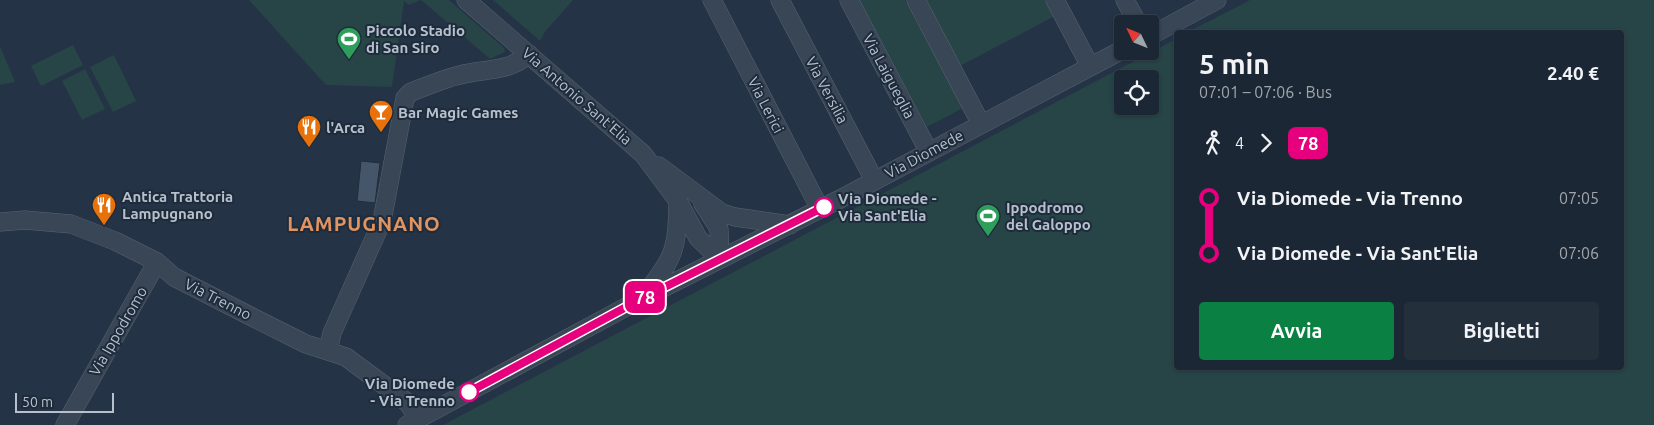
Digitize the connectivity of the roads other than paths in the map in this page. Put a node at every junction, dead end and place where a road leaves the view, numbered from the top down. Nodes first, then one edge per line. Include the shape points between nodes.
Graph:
1 (466, 0) edge
2 (712, 0) edge
3 (780, 0) edge
4 (849, 0) edge
5 (916, 0) edge
6 (1055, 0) edge
7 (1125, 0) edge
8 (1217, 0) edge
9 (1196, 5) edge
10 (1133, 15) edge
11 (1159, 30) edge
12 (529, 54) junction
13 (1114, 54) edge
14 (1090, 66) junction
15 (981, 124) junction
16 (929, 152) junction
17 (643, 154) junction
18 (874, 180) junction
19 (691, 190) junction
20 (678, 201) junction
21 (820, 209) junction
22 (0, 222) edge
23 (790, 225) junction
24 (720, 259) junction
25 (157, 262) junction
26 (641, 299) junction
27 (328, 351) junction
28 (413, 422) edge
29 (64, 425) edge

1 - 12 street, Via Antonio Sant'Elia
2 - 21 street, Via Lerici
3 - 18 street, Via Versilia
4 - 16 street, Via Laigueglia
5 - 15 street
6 - 14 street
7 - 10 street
8 - 9 street
9 - 11 street
12 - 17 street, Via Antonio Sant'Elia
12 - 27 street via 519,63 504,69 461,75 411,92 405,98 385,204 375,237 332,333
13 - 14 street, Via Diomede
14 - 15 street, Via Diomede
15 - 16 street, Via Diomede
16 - 18 street, Via Diomede
17 - 19 street
17 - 20 street, Via Antonio Sant'Elia
18 - 21 street, Via Diomede
19 - 23 street via 722,213
19 - 24 street via 719,229
20 - 24 street, Via Antonio Sant'Elia via 698,238
20 - 26 street via 676,248 670,262
21 - 23 street, Via Diomede
22 - 25 street, Via Trenno via 25,220 71,224
23 - 24 street, Via Diomede
24 - 26 street, Via Diomede
25 - 27 street, Via Trenno via 174,277 306,344
25 - 29 street, Via Ippodromo
26 - 28 street, Via Diomede
27 - 28 street, Via Trenno via 346,356 408,403

